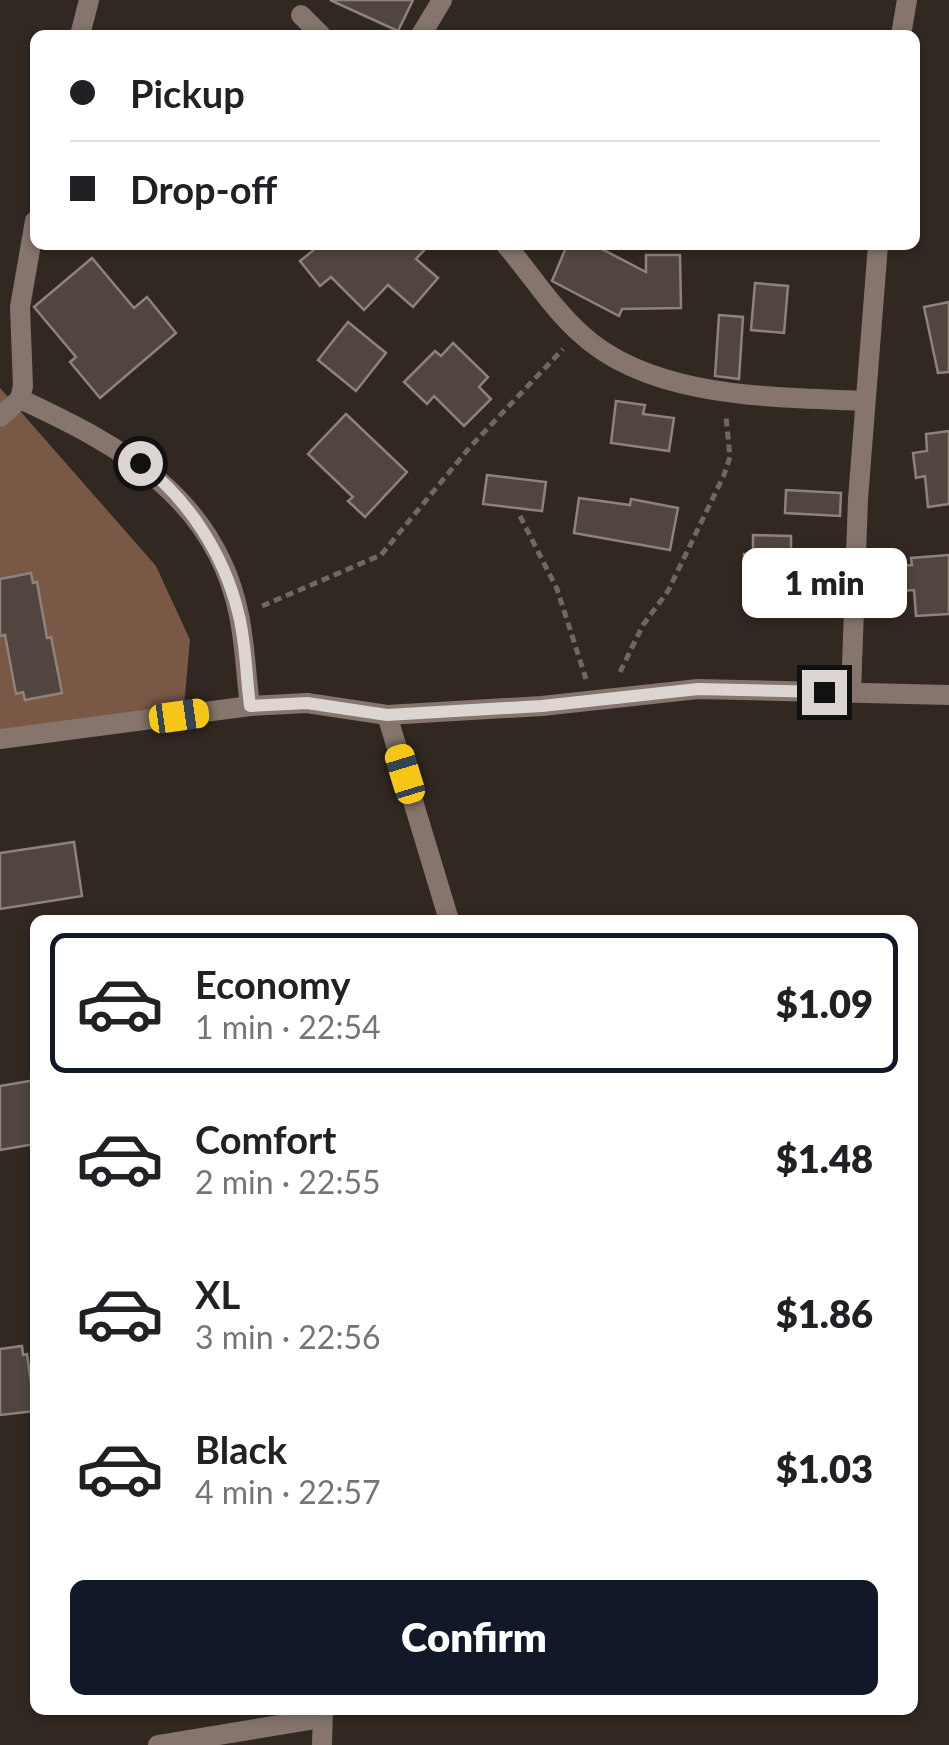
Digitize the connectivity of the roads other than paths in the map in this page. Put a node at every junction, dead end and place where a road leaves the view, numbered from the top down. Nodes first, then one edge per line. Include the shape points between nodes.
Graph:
1 (88, 0) edge
2 (442, 0) edge
3 (906, 0) edge
4 (301, 14) dead end
5 (81, 30) edge
6 (316, 30) edge
7 (424, 30) edge
8 (902, 30) edge
9 (30, 250) edge
10 (510, 250) edge
11 (878, 250) edge
12 (20, 399) junction
13 (865, 401) junction
14 (0, 417) edge
15 (851, 694) junction
16 (949, 695) edge
17 (250, 706) junction
18 (387, 715) junction
19 (0, 739) edge
20 (447, 915) edge
21 (317, 1715) edge
22 (322, 1715) edge
23 (158, 1745) edge
24 (322, 1745) edge

1 - 5 street
2 - 7 street
3 - 8 street
4 - 6 street
9 - 12 street via 20,307
10 - 13 street via 579,333 619,364 776,397
11 - 13 street
12 - 14 street
12 - 17 street via 82,426 157,475 177,496 216,552 240,616
13 - 15 street
15 - 16 street
15 - 18 street via 716,689
17 - 18 street via 319,704
17 - 19 street
18 - 20 street
21 - 23 street
22 - 24 street

